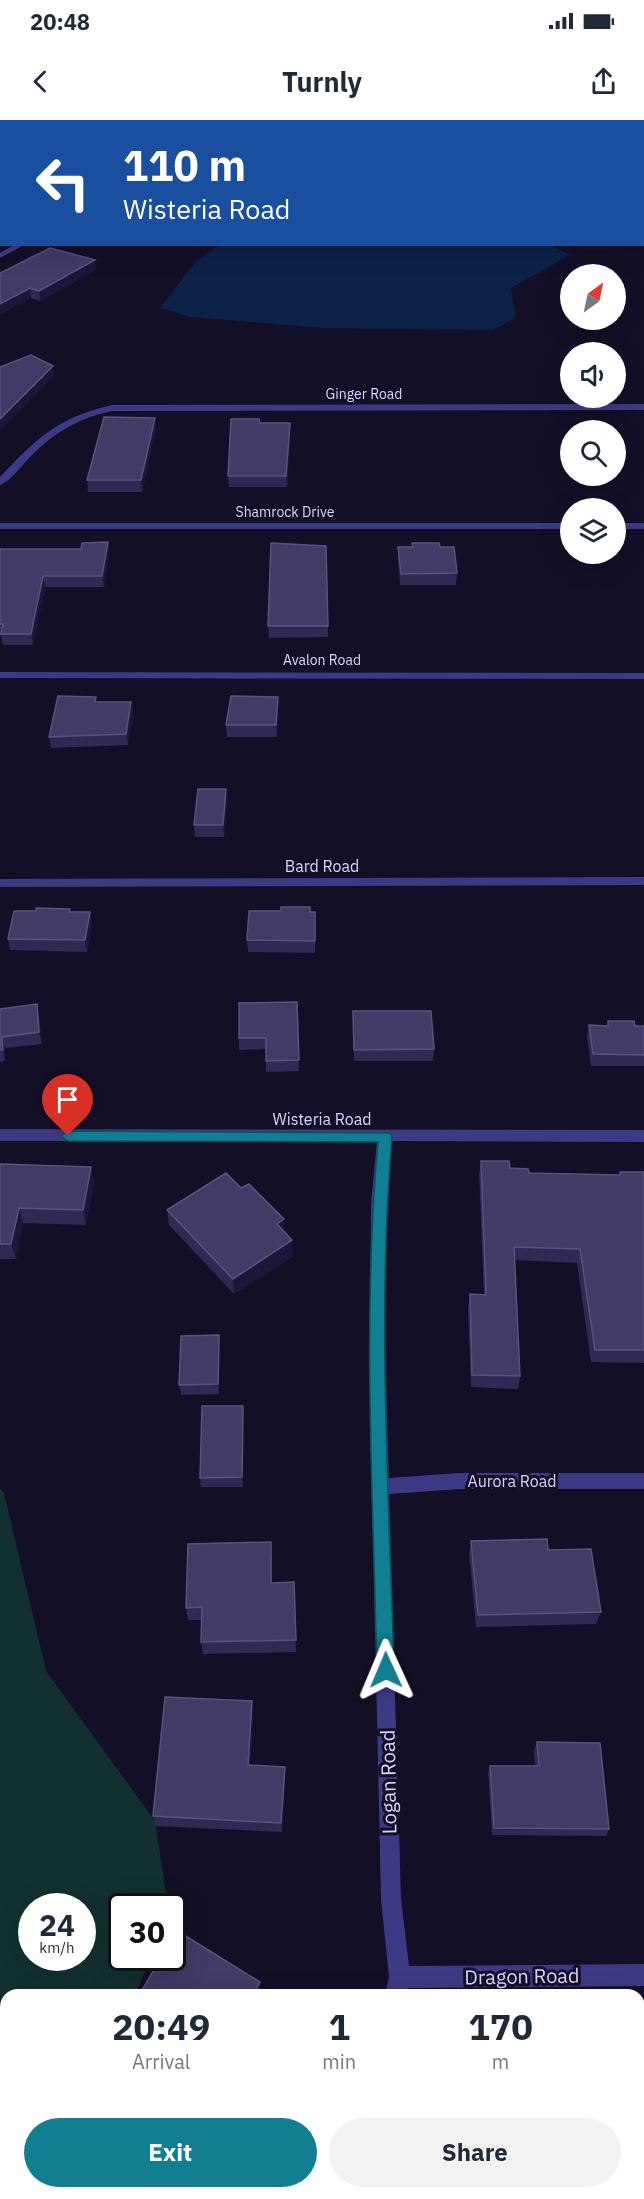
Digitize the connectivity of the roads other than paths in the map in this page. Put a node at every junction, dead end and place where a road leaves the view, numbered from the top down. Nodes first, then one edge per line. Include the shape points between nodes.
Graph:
1 (18, 246) edge
2 (0, 256) edge
3 (644, 407) edge
4 (0, 482) edge
5 (0, 526) edge
6 (560, 526) edge
7 (626, 526) edge
8 (644, 526) edge
9 (0, 675) edge
10 (644, 676) edge
11 (644, 881) edge
12 (0, 883) edge
13 (0, 1136) edge
14 (644, 1136) edge
15 (385, 1137) junction
16 (644, 1481) edge
17 (381, 1487) junction
18 (644, 1975) edge
19 (398, 1986) edge

1 - 2 street
3 - 4 street, Ginger Road via 127,407 84,414 53,429
5 - 6 street, Shamrock Drive
7 - 8 street
9 - 10 street, Avalon Road
11 - 12 street, Bard Road
13 - 15 street, Wisteria Road
14 - 15 street, Wisteria Road
15 - 17 street, Logan Road via 379,1216
16 - 17 street, Aurora Road via 459,1481
17 - 19 street, Logan Road via 391,1899
18 - 19 street, Dragon Road

